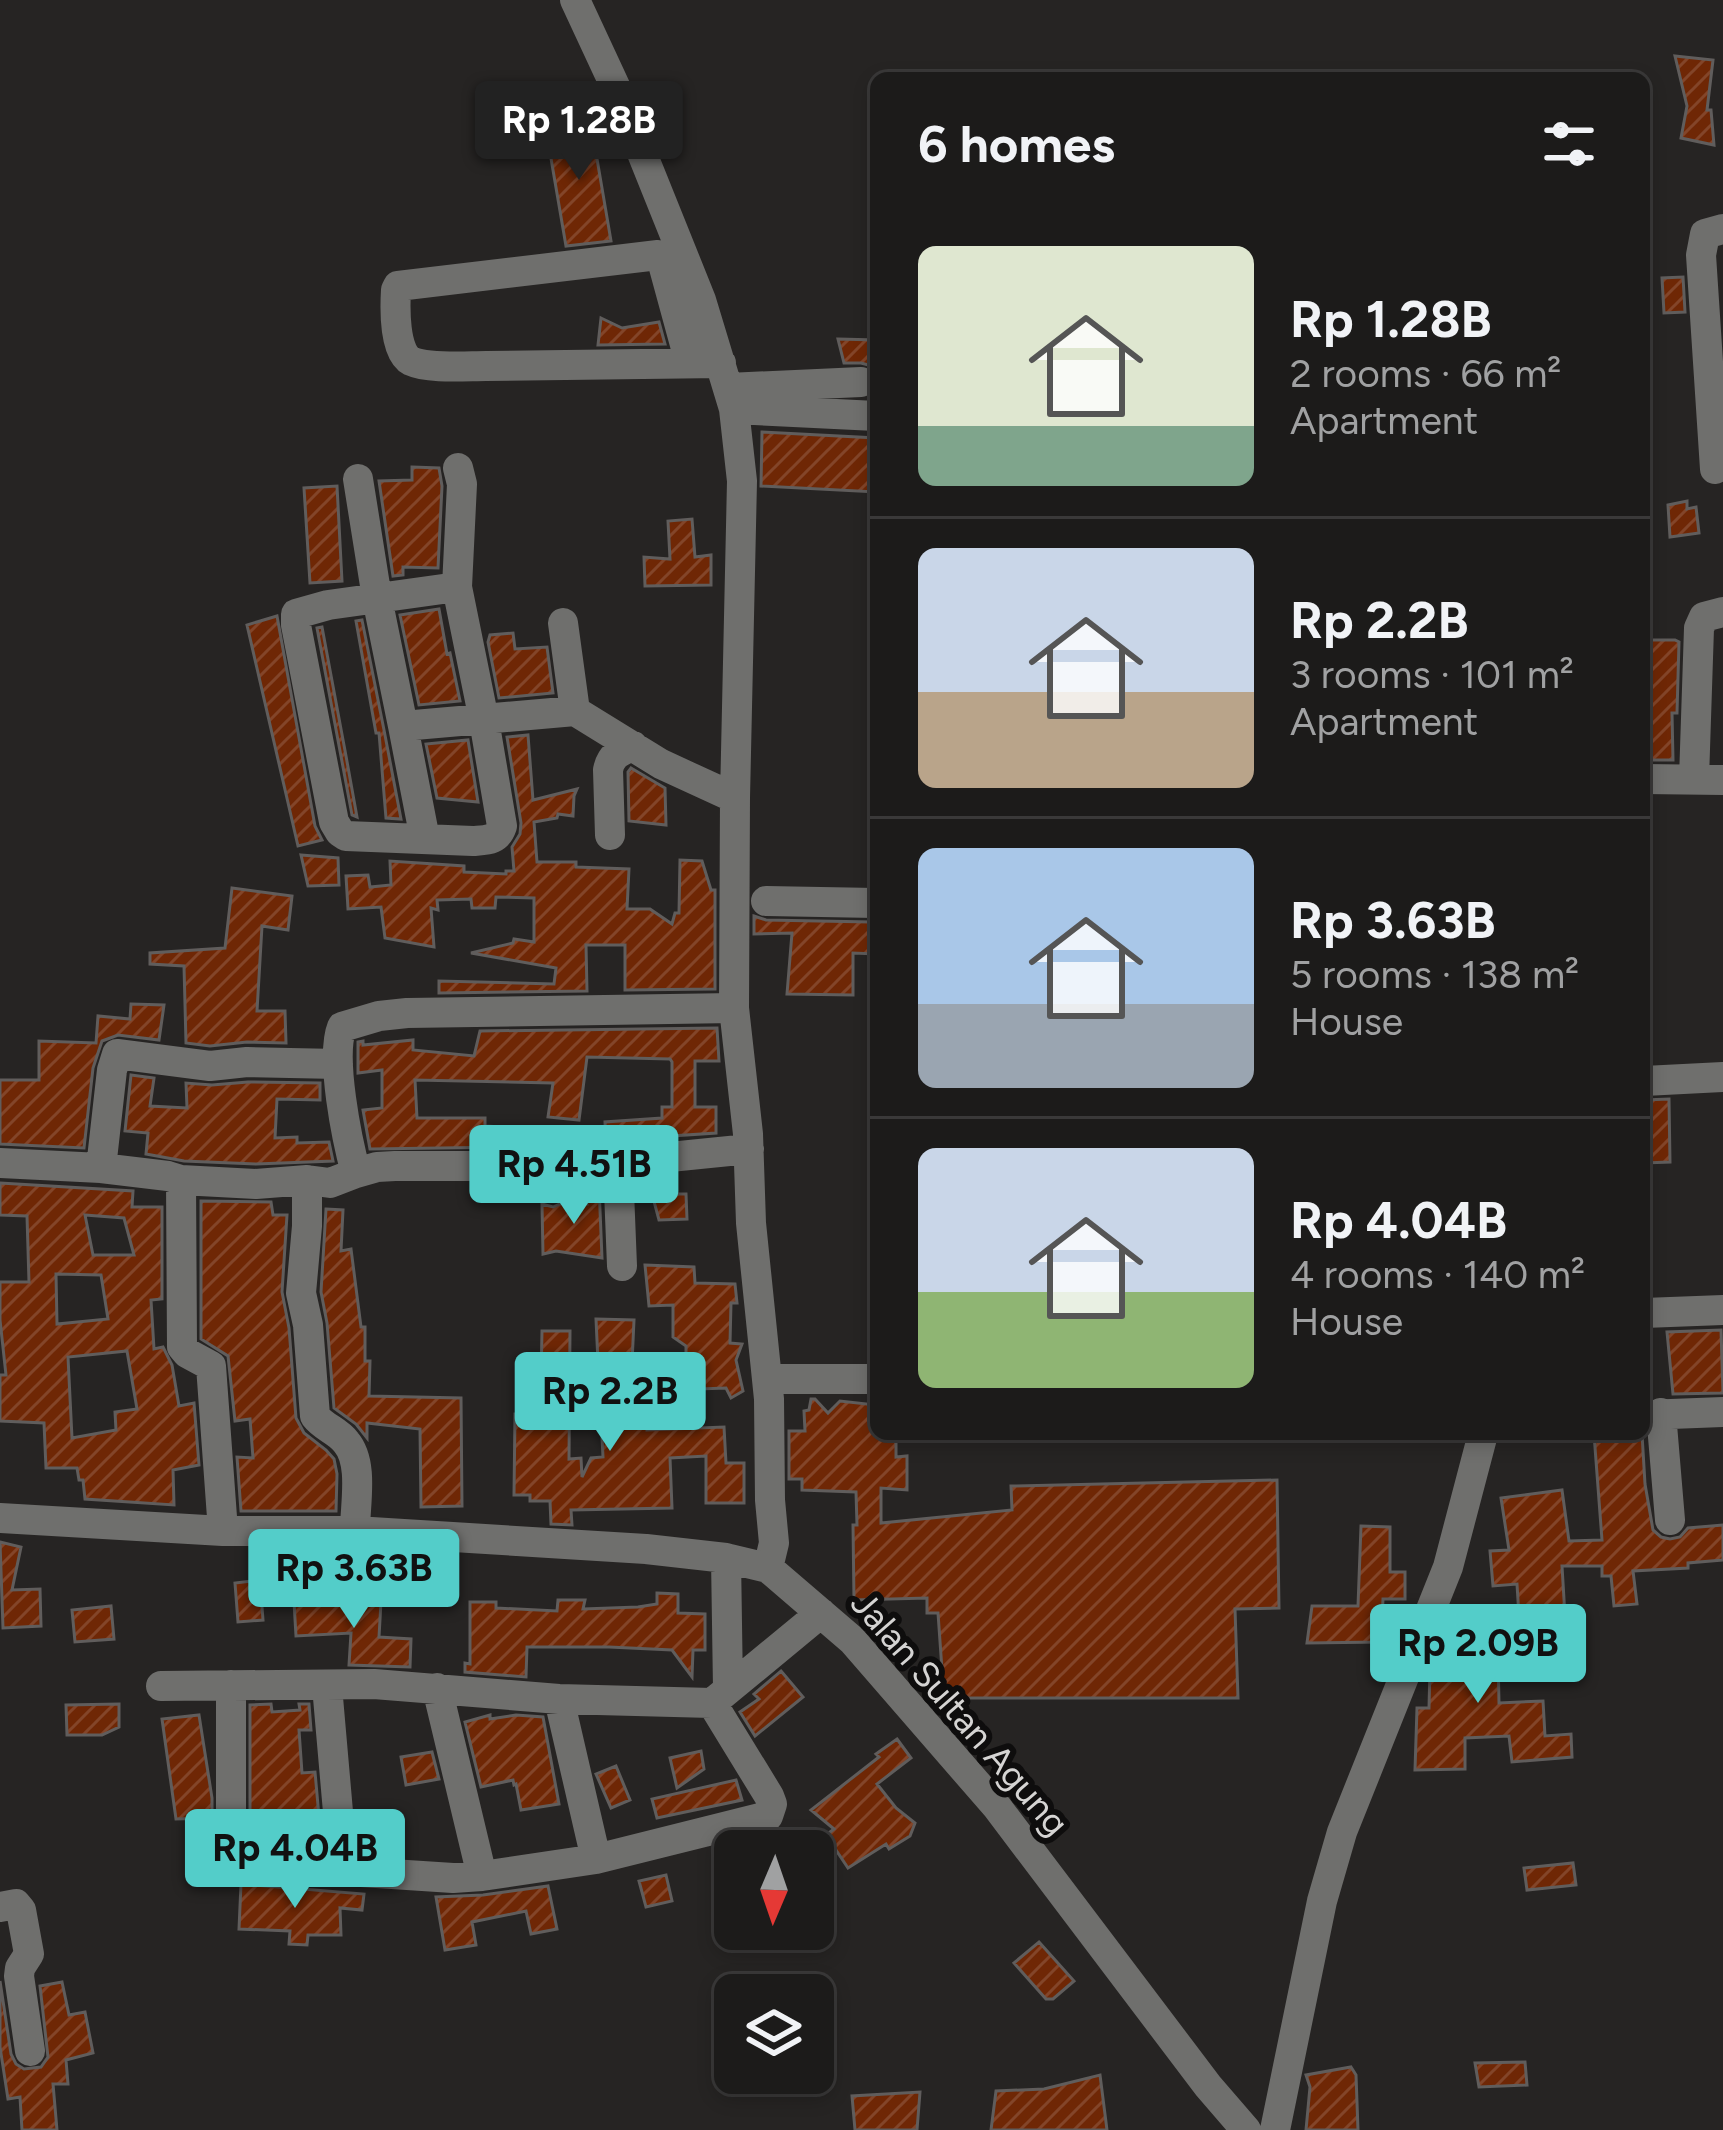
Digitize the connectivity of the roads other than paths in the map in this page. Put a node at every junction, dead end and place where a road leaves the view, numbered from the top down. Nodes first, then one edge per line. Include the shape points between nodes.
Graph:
1 (575, 0) edge
2 (1723, 229) edge
3 (718, 381) junction
4 (861, 382) dead end
5 (870, 415) edge
6 (458, 468) dead end
7 (1715, 469) dead end
8 (358, 479) dead end
9 (457, 587) junction
10 (377, 598) junction
11 (1723, 613) edge
12 (563, 623) dead end
13 (575, 711) junction
14 (484, 720) junction
15 (403, 726) junction
16 (633, 746) junction
17 (1650, 778) edge
18 (1708, 779) edge
19 (735, 798) junction
20 (610, 835) dead end
21 (425, 839) junction
22 (750, 900) junction
23 (870, 903) edge
24 (734, 1008) junction
25 (338, 1064) junction
26 (1723, 1078) edge
27 (1650, 1081) edge
28 (748, 1149) junction
29 (0, 1163) edge
30 (618, 1166) junction
31 (100, 1168) junction
32 (356, 1173) junction
33 (181, 1180) junction
34 (307, 1180) junction
35 (622, 1265) dead end
36 (1723, 1310) edge
37 (1650, 1313) edge
38 (767, 1379) junction
39 (870, 1379) edge
40 (1723, 1412) edge
41 (1653, 1414) edge
42 (1481, 1440) edge
43 (0, 1518) edge
44 (1670, 1520) dead end
45 (223, 1531) junction
46 (355, 1531) junction
47 (726, 1558) junction
48 (768, 1568) junction
49 (821, 1613) junction
50 (231, 1685) junction
51 (161, 1686) dead end
52 (327, 1686) junction
53 (437, 1688) junction
54 (720, 1696) junction
55 (559, 1699) junction
56 (596, 1859) junction
57 (344, 1869) junction
58 (482, 1876) junction
59 (0, 1906) edge
60 (30, 2051) dead end
61 (1246, 2130) edge
62 (1274, 2130) edge

1 - 3 street via 701,300
2 - 7 street via 1705,234 1701,255
3 - 3 street via 412,362 398,340 396,290 658,255
3 - 4 street
3 - 5 street
3 - 19 street via 742,481
6 - 9 street
8 - 10 street
9 - 10 street
9 - 14 street
10 - 15 street
10 - 21 street via 296,614 330,801 346,836
11 - 18 street via 1705,617 1699,628
12 - 13 street
13 - 14 street
13 - 16 street
14 - 15 street
14 - 21 street via 499,835
15 - 21 street
16 - 19 street
16 - 20 street via 610,760
17 - 18 street
19 - 22 street
22 - 23 street
22 - 24 street
24 - 25 street via 379,1016 342,1027
24 - 28 street
25 - 31 street via 210,1066 117,1054
25 - 32 street
26 - 27 street
28 - 30 street
28 - 38 street
29 - 31 street
30 - 32 street
30 - 35 street
31 - 33 street
32 - 34 street via 330,1183
33 - 34 street
33 - 45 street via 182,1347 212,1366
34 - 46 street via 301,1293 315,1416 356,1459
36 - 37 street
38 - 39 street
38 - 48 street via 774,1544
40 - 41 street
41 - 44 street
42 - 62 street via 1448,1567 1342,1832
43 - 45 street, Jalan Sultan Agung
45 - 46 street, Jalan Sultan Agung
46 - 47 street, Jalan Sultan Agung
47 - 48 street, Jalan Sultan Agung
47 - 54 street
48 - 49 street, Jalan Sultan Agung
49 - 54 street
49 - 61 street, Jalan Sultan Agung via 997,1807
50 - 51 street
50 - 52 street
50 - 57 street via 234,1859
52 - 53 street
52 - 57 street
53 - 55 street
53 - 58 street
54 - 55 street
54 - 56 street via 770,1796 768,1816
55 - 56 street
56 - 58 street
57 - 58 street
59 - 60 street via 21,1910 28,1954 19,1976

